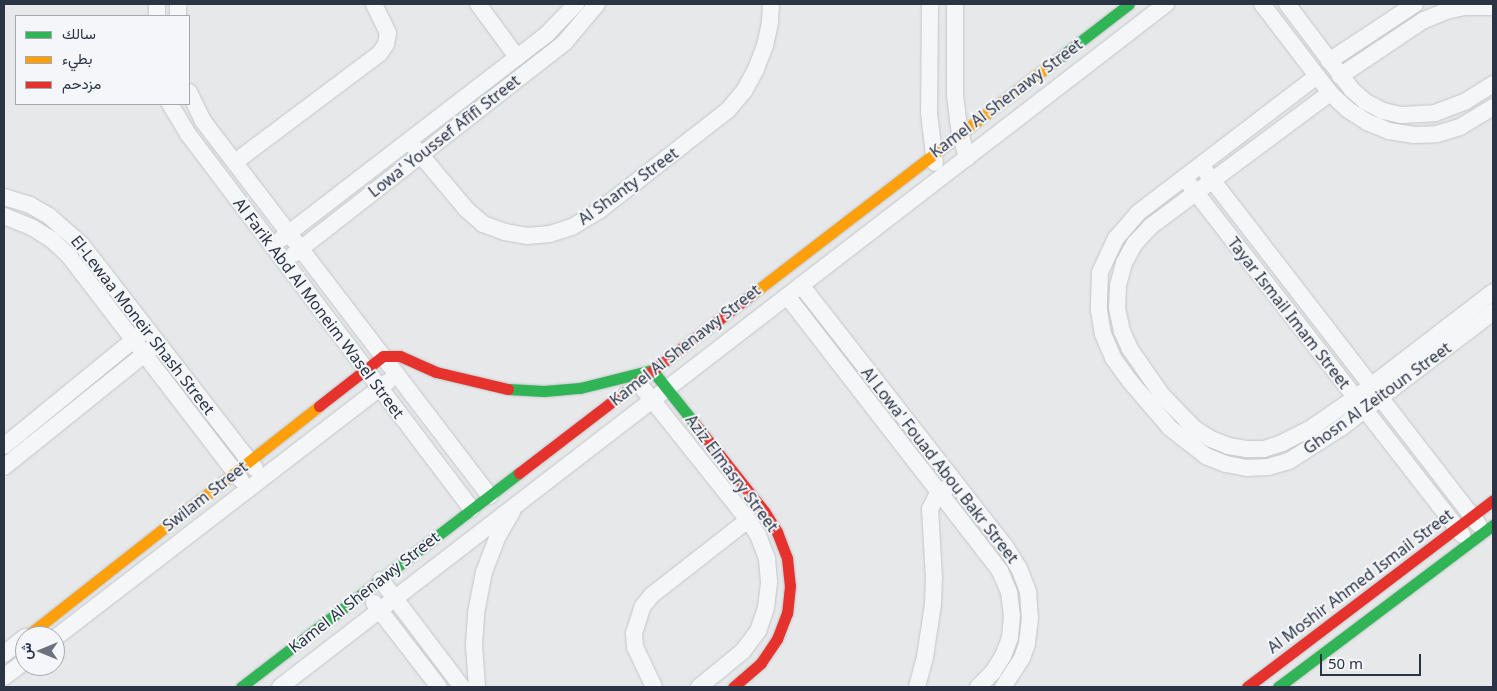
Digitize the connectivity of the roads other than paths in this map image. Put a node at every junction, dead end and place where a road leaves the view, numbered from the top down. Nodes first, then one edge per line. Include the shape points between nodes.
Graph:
1 (374, 4) edge
2 (478, 4) edge
3 (576, 4) edge
4 (597, 4) edge
5 (771, 4) edge
6 (930, 4) edge
7 (955, 4) edge
8 (1129, 4) edge
9 (1166, 4) edge
10 (1262, 4) edge
11 (1287, 4) edge
12 (1415, 4) edge
13 (1444, 8) edge
14 (1493, 8) edge
15 (517, 57) junction
16 (1329, 61) junction
17 (1316, 76) junction
18 (1340, 76) junction
19 (1493, 84) edge
20 (1330, 93) junction
21 (190, 94) edge
22 (171, 105) edge
23 (1493, 107) edge
24 (960, 133) junction
25 (409, 140) junction
26 (420, 154) junction
27 (933, 154) junction
28 (967, 158) junction
29 (235, 162) junction
30 (1200, 165) junction
31 (1184, 177) junction
32 (940, 178) junction
33 (1212, 180) junction
34 (1196, 192) junction
35 (4, 197) edge
36 (4, 216) edge
37 (289, 233) junction
38 (272, 246) junction
39 (301, 248) junction
40 (284, 261) junction
41 (801, 285) junction
42 (1493, 292) edge
43 (787, 296) junction
44 (1493, 312) edge
45 (147, 329) junction
46 (134, 340) junction
47 (158, 343) junction
48 (145, 354) junction
49 (383, 356) junction
50 (366, 370) junction
51 (652, 370) junction
52 (397, 375) junction
53 (637, 381) junction
54 (380, 388) junction
55 (668, 388) junction
56 (1375, 392) junction
57 (652, 400) junction
58 (1360, 404) junction
59 (1182, 416) junction
60 (1170, 428) junction
61 (4, 446) edge
62 (249, 461) junction
63 (4, 467) edge
64 (235, 472) junction
65 (262, 478) junction
66 (955, 482) junction
67 (248, 489) junction
68 (941, 493) junction
69 (490, 496) junction
70 (1493, 500) edge
71 (514, 507) junction
72 (472, 509) junction
73 (1472, 516) junction
74 (748, 520) junction
75 (1456, 528) junction
76 (1489, 528) edge
77 (1468, 544) junction
78 (381, 580) junction
79 (365, 592) junction
80 (395, 599) junction
81 (380, 610) junction
82 (40, 626) edge
83 (65, 630) edge
84 (15, 646) edge
85 (4, 654) edge
86 (15, 669) edge
87 (4, 677) edge
88 (249, 685) edge
89 (280, 687) edge
90 (439, 687) edge
91 (462, 687) edge
92 (477, 687) edge
93 (654, 687) edge
94 (699, 687) edge
95 (733, 687) edge
96 (917, 687) edge
97 (978, 687) edge
98 (1003, 687) edge
99 (1247, 687) edge
100 (1278, 687) edge

1 - 29 street via 388,32 380,53
2 - 15 street
3 - 15 street, Lowa' Youssef Afifi Street via 547,34
4 - 26 street, Lowa' Youssef Afifi Street via 565,42
5 - 26 street, Al Shanty Street via 765,46 756,70 728,110 600,210 572,227 528,236 483,224 466,209
6 - 27 street via 929,113
7 - 24 street via 955,95
8 - 24 street, Kamel Al Shenawy Street
9 - 28 street, Kamel Al Shenawy Street
10 - 17 street
11 - 16 street
12 - 16 street
13 - 14 street
13 - 18 street
15 - 25 street, Lowa' Youssef Afifi Street
16 - 18 street
17 - 20 street
17 - 30 street, Ghosn Al Zeitoun Street
18 - 19 street via 1366,102 1383,111 1419,116 1443,111
20 - 23 street via 1367,122 1389,131 1412,135 1437,134 1460,127
20 - 33 street, Ghosn Al Zeitoun Street
21 - 29 street, Al Farik Abd Al Moneim Wasel Street via 203,121
22 - 38 street, Al Farik Abd Al Moneim Wasel Street via 188,134
24 - 27 street, Kamel Al Shenawy Street
24 - 28 street
25 - 26 street, Al Shanty Street
25 - 37 street, Lowa' Youssef Afifi Street
26 - 39 street, Lowa' Youssef Afifi Street
27 - 32 street
27 - 51 street, Kamel Al Shenawy Street
28 - 32 street, Kamel Al Shenawy Street
29 - 37 street, Al Farik Abd Al Moneim Wasel Street
30 - 31 street, Ghosn Al Zeitoun Street
30 - 33 street, Tayar Ismail Imam Street
31 - 34 street, Tayar Ismail Imam Street
31 - 60 street, Ghosn Al Zeitoun Street via 1132,219 1121,232 1105,260 1099,285 1103,334 1113,358
32 - 41 street, Kamel Al Shenawy Street
33 - 34 street, Ghosn Al Zeitoun Street
33 - 56 street, Tayar Ismail Imam Street
34 - 58 street, Tayar Ismail Imam Street
34 - 59 street, Ghosn Al Zeitoun Street via 1151,226 1135,243 1124,263 1118,285 1117,308 1130,349 1162,395
35 - 45 street, El-Lewaa Moneir Shash Street via 30,205 66,229
36 - 46 street, El-Lewaa Moneir Shash Street via 33,228 69,256
37 - 38 street, Lowa' Youssef Afifi Street
37 - 39 street, Al Farik Abd Al Moneim Wasel Street
38 - 40 street, Al Farik Abd Al Moneim Wasel Street
39 - 40 street, Lowa' Youssef Afifi Street
39 - 49 street, Al Farik Abd Al Moneim Wasel Street
40 - 50 street, Al Farik Abd Al Moneim Wasel Street
41 - 43 street, Kamel Al Shenawy Street
41 - 66 street, Al Lowa' Fouad Abou Bakr Street
42 - 56 street, Ghosn Al Zeitoun Street
43 - 55 street, Kamel Al Shenawy Street
43 - 68 street, Al Lowa' Fouad Abou Bakr Street
44 - 56 street, Ghosn Al Zeitoun Street
45 - 46 street
45 - 47 street, El-Lewaa Moneir Shash Street
46 - 48 street, El-Lewaa Moneir Shash Street
46 - 61 street
47 - 48 street
47 - 62 street, El-Lewaa Moneir Shash Street
48 - 63 street
48 - 64 street, El-Lewaa Moneir Shash Street
49 - 50 street, Swilam Street
49 - 51 street via 400,356 436,372 507,389 580,388
49 - 52 street, Al Farik Abd Al Moneim Wasel Street
50 - 54 street, Al Farik Abd Al Moneim Wasel Street
50 - 62 street, Swilam Street
51 - 53 street, Kamel Al Shenawy Street
51 - 55 street, Aziz Elmasry Street
52 - 54 street, Swilam Street
52 - 69 street, Al Farik Abd Al Moneim Wasel Street
53 - 57 street, Aziz Elmasry Street
53 - 69 street, Kamel Al Shenawy Street
54 - 65 street, Swilam Street
54 - 72 street, Al Farik Abd Al Moneim Wasel Street
55 - 57 street, Kamel Al Shenawy Street
55 - 95 street, Aziz Elmasry Street via 764,511 787,558 790,586 787,613 777,640 761,663
56 - 58 street, Ghosn Al Zeitoun Street
56 - 73 street, Tayar Ismail Imam Street
57 - 71 street, Kamel Al Shenawy Street
57 - 74 street, Aziz Elmasry Street
58 - 59 street, Ghosn Al Zeitoun Street via 1264,449 1246,449 1219,442 1195,429
58 - 60 street, Ghosn Al Zeitoun Street via 1308,450 1289,461 1268,467 1226,464 1206,456
58 - 75 street, Tayar Ismail Imam Street
59 - 60 street
62 - 64 street, Swilam Street
62 - 65 street, El-Lewaa Moneir Shash Street
64 - 67 street, El-Lewaa Moneir Shash Street
64 - 82 street, Swilam Street
65 - 67 street, Swilam Street
66 - 68 street
66 - 98 street, Al Lowa' Fouad Abou Bakr Street via 1005,546 1019,568 1028,592 1030,618 1026,644 1015,671
67 - 83 street, Swilam Street
68 - 96 street via 930,509 933,604
68 - 97 street, Al Lowa' Fouad Abou Bakr Street via 1000,571 1009,592 1010,638 993,672
69 - 72 street, Kamel Al Shenawy Street
70 - 73 street, Al Moshir Ahmed Ismail Street
71 - 80 street, Kamel Al Shenawy Street
71 - 92 street via 484,572 474,645
72 - 78 street, Kamel Al Shenawy Street
73 - 75 street, Al Moshir Ahmed Ismail Street
73 - 76 street, Tayar Ismail Imam Street
74 - 93 street via 652,595 643,606 634,633 635,647
74 - 94 street, Aziz Elmasry Street via 767,559 770,583 766,608 758,631 743,651
75 - 77 street, Tayar Ismail Imam Street
75 - 99 street, Al Moshir Ahmed Ismail Street
76 - 77 street
77 - 100 street
78 - 79 street, Kamel Al Shenawy Street
78 - 80 street
79 - 81 street
79 - 88 street, Kamel Al Shenawy Street
80 - 81 street, Kamel Al Shenawy Street
80 - 91 street
81 - 89 street, Kamel Al Shenawy Street
81 - 90 street
84 - 85 street, Swilam Street
86 - 87 street

